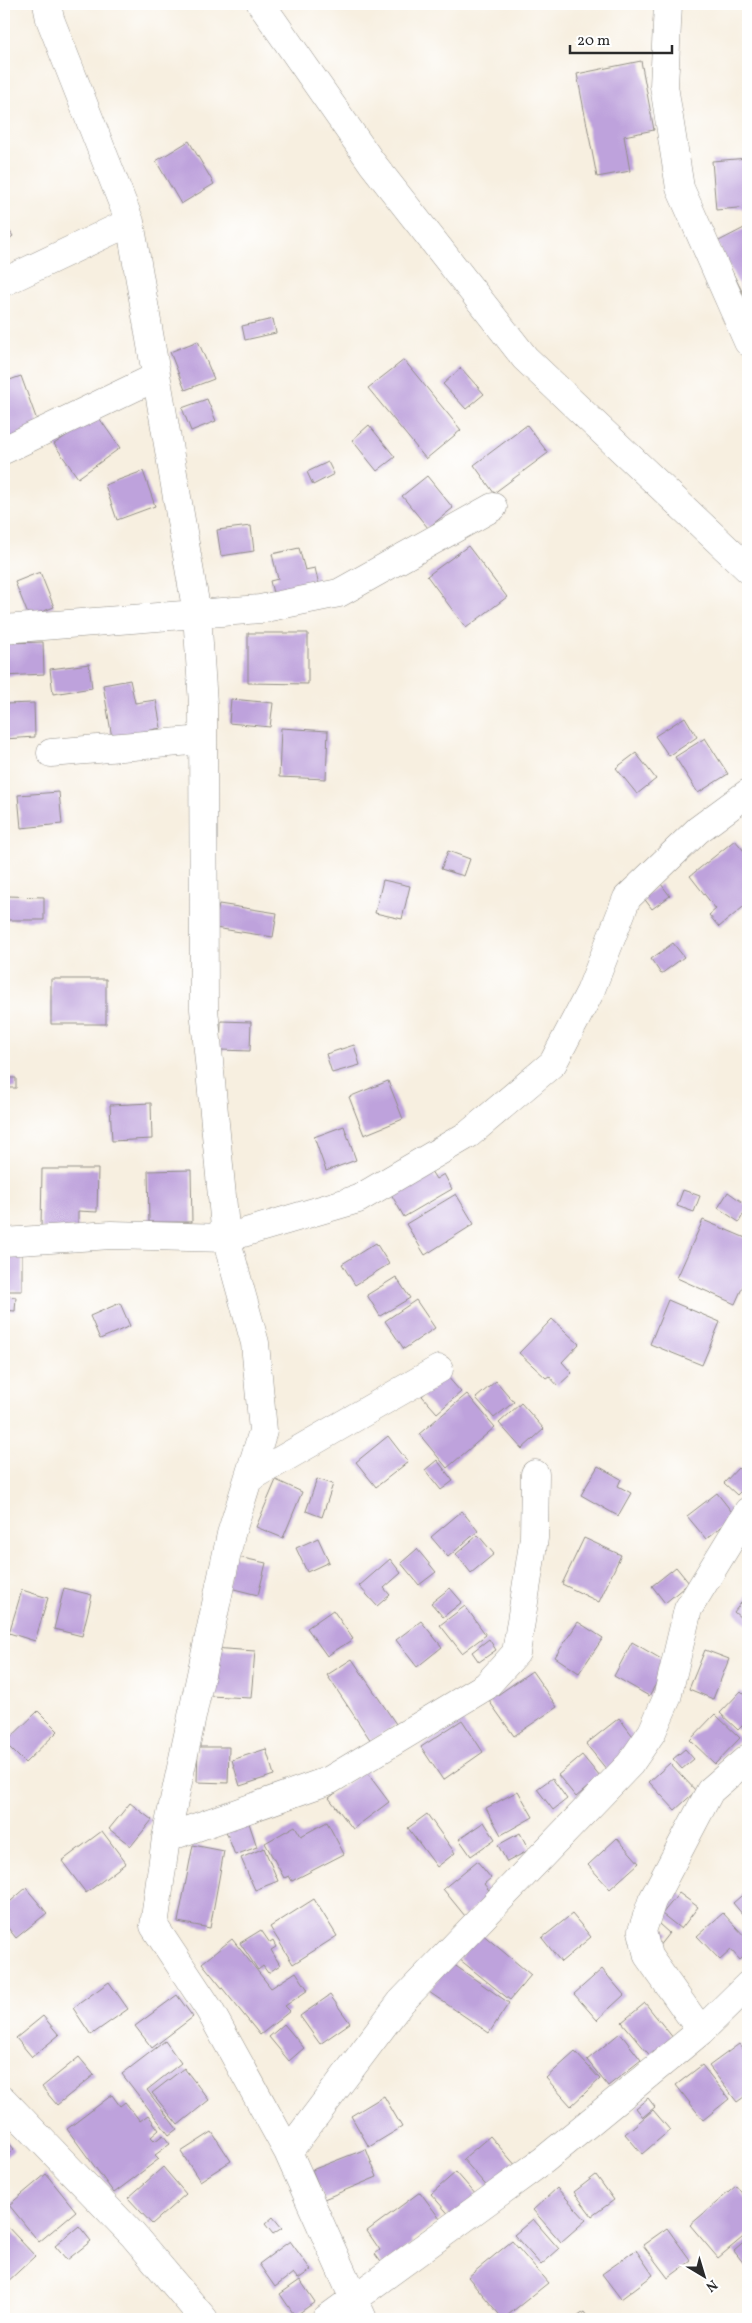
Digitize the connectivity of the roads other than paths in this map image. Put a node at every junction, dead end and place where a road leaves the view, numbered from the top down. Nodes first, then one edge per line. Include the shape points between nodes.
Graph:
1 (47, 4) edge
2 (261, 4) edge
3 (668, 4) edge
4 (130, 222) junction
5 (4, 282) edge
6 (748, 342) edge
7 (156, 377) junction
8 (4, 450) edge
9 (493, 507) dead end
10 (748, 570) edge
11 (197, 614) junction
12 (4, 629) edge
13 (203, 740) junction
14 (51, 753) dead end
15 (748, 793) edge
16 (226, 1238) junction
17 (4, 1242) edge
18 (440, 1369) dead end
19 (534, 1474) dead end
20 (248, 1479) junction
21 (748, 1512) edge
22 (748, 1758) edge
23 (166, 1838) junction
24 (748, 1985) edge
25 (701, 2031) junction
26 (4, 2101) edge
27 (288, 2152) junction
28 (358, 2310) edge
29 (204, 2319) edge
30 (326, 2319) edge

1 - 4 street via 50,19
2 - 10 street via 372,162 525,358
3 - 6 street via 664,86 680,188
4 - 5 street
4 - 7 street
7 - 8 street
7 - 11 street
9 - 11 street via 339,593 260,609
11 - 12 street
11 - 13 street
13 - 14 street
13 - 16 street via 204,1009
15 - 16 street via 698,830 627,898 590,992 553,1064 469,1134 358,1199
16 - 17 street via 110,1235
16 - 20 street via 255,1343 263,1431
18 - 20 street
19 - 23 street via 534,1538 516,1654 486,1686 330,1780
20 - 23 street via 231,1534
21 - 27 street via 688,1608 667,1698 652,1732 630,1764 401,2002
22 - 25 street via 710,1791 652,1901 642,1931 648,1956
23 - 27 street via 154,1926 209,2009
24 - 25 street
25 - 28 street
26 - 29 street via 133,2235
27 - 28 street
28 - 30 street

